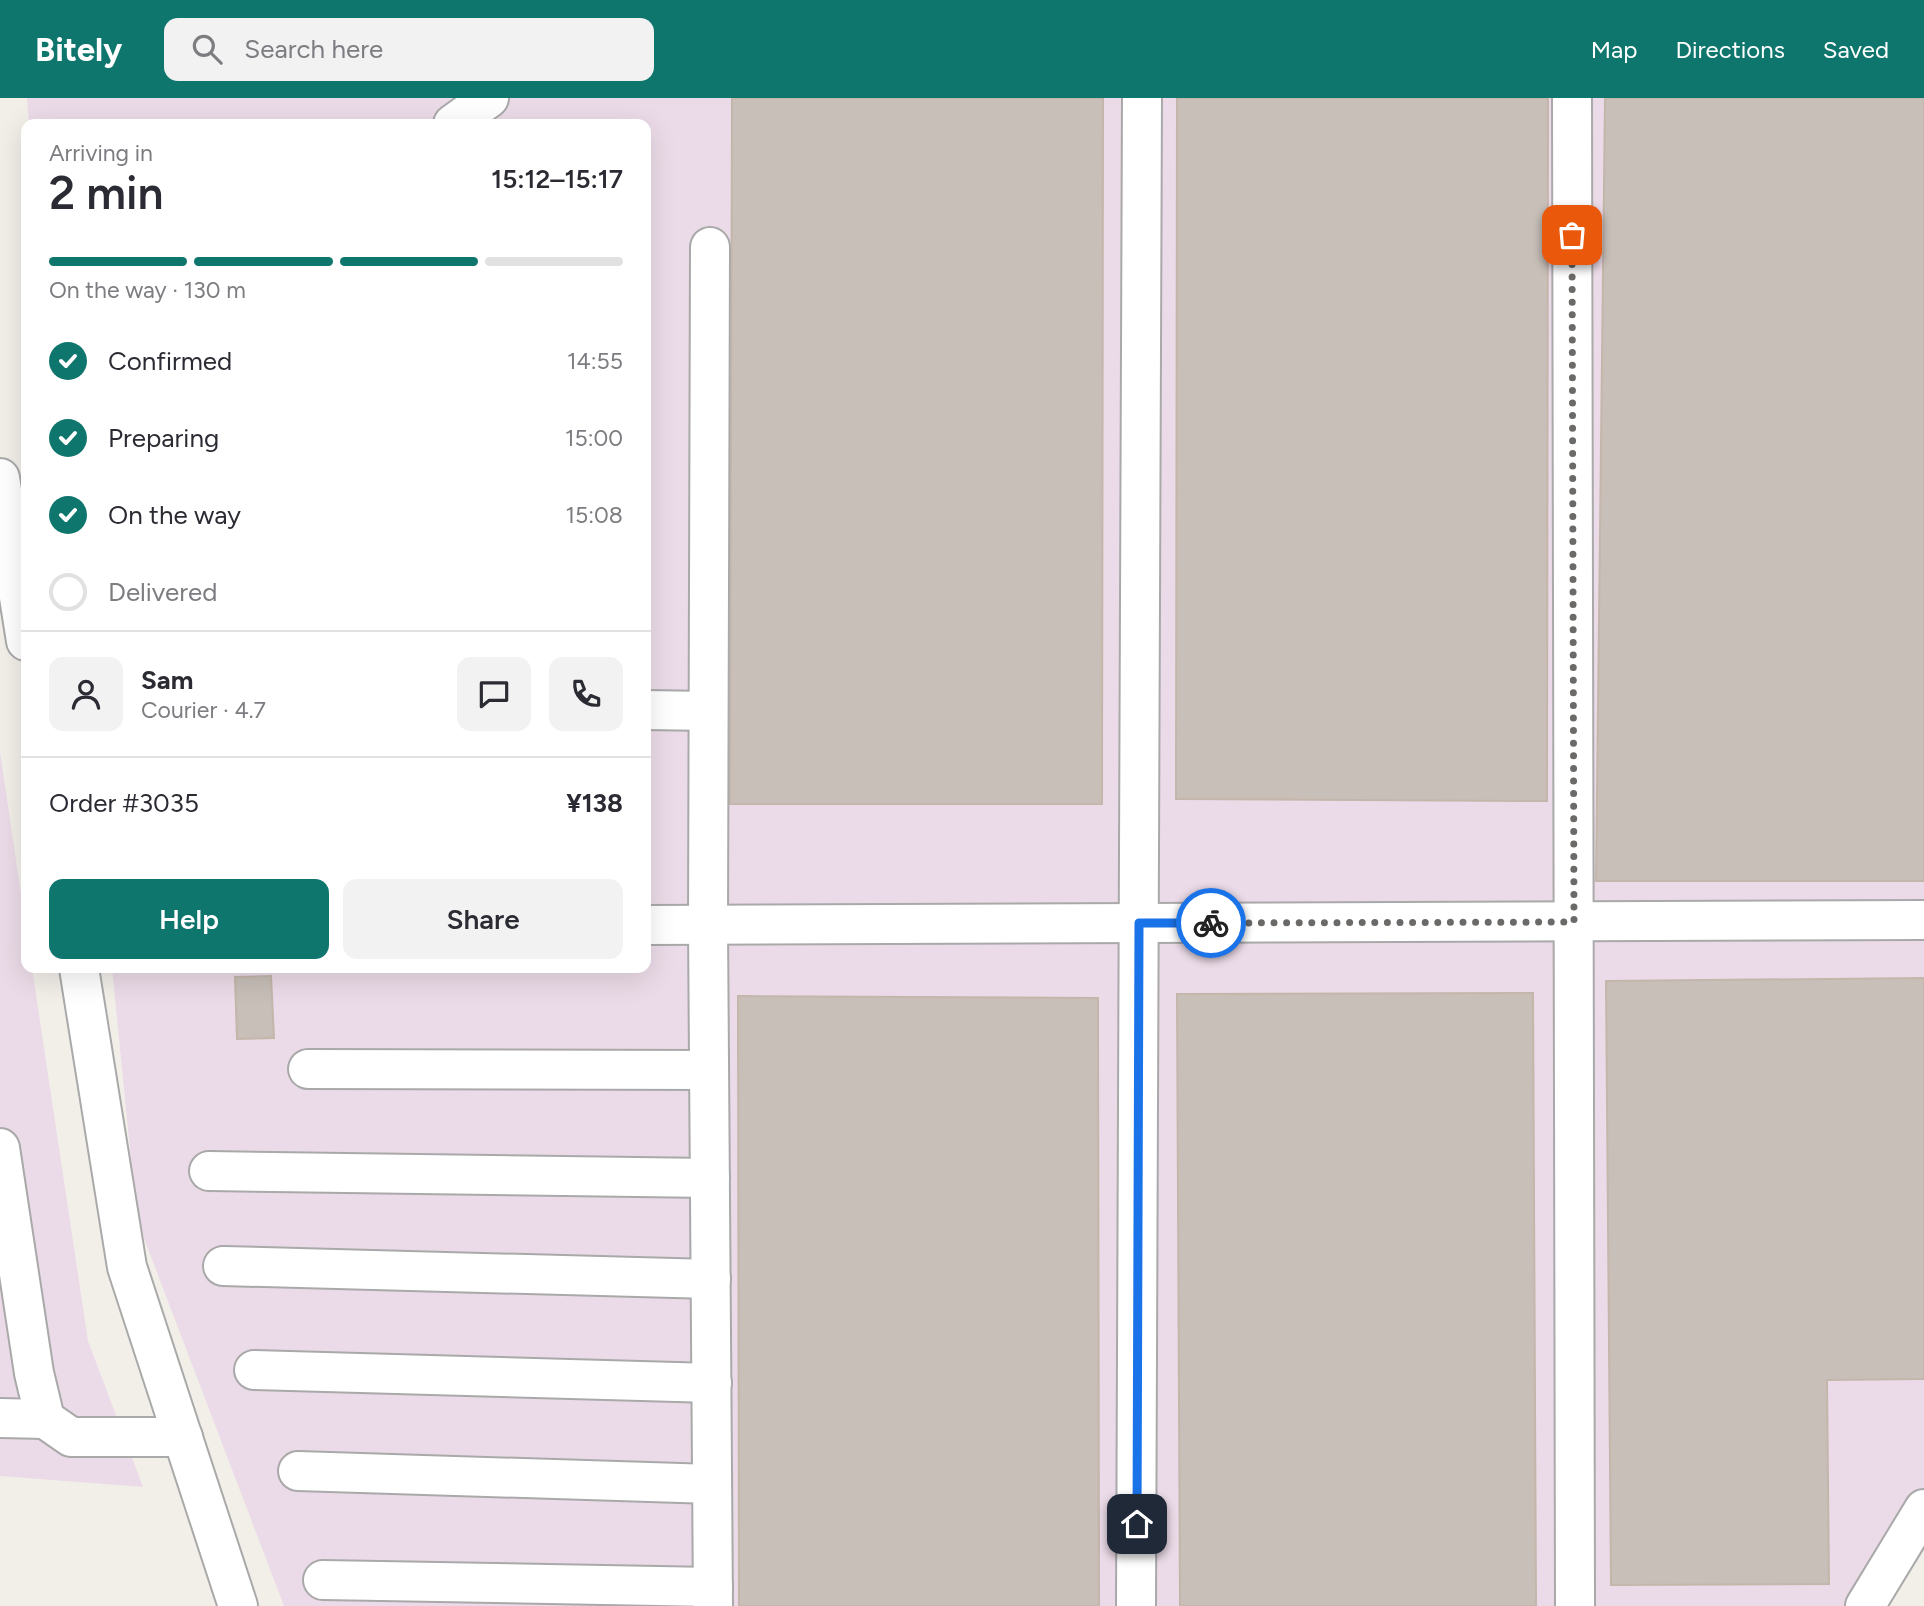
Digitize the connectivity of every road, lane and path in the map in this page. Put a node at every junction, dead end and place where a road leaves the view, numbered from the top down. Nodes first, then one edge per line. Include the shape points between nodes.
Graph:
1 (489, 98) edge
2 (1142, 98) edge
3 (1572, 98) edge
4 (460, 119) edge
5 (710, 247) dead end
6 (0, 478) edge
7 (21, 610) edge
8 (651, 710) edge
9 (708, 711) junction
10 (1924, 920) edge
11 (1574, 922) junction
12 (1139, 923) junction
13 (651, 925) edge
14 (708, 925) junction
15 (80, 973) edge
16 (308, 1069) dead end
17 (709, 1070) junction
18 (0, 1149) edge
19 (209, 1171) dead end
20 (710, 1178) junction
21 (223, 1266) dead end
22 (711, 1279) junction
23 (254, 1370) dead end
24 (712, 1383) junction
25 (0, 1418) edge
26 (46, 1419) junction
27 (183, 1437) junction
28 (298, 1471) dead end
29 (712, 1483) junction
30 (1924, 1509) edge
31 (323, 1580) dead end
32 (713, 1596) edge
33 (237, 1606) edge
34 (1136, 1606) edge
35 (1575, 1606) edge
36 (1865, 1606) edge

1 - 4 street
2 - 12 street
3 - 11 street
5 - 9 street
6 - 7 street
8 - 9 street
9 - 14 street
10 - 11 street
11 - 12 street
11 - 35 street
12 - 14 street
12 - 34 street
13 - 14 street
14 - 17 street
15 - 27 street via 127,1267
16 - 17 street
17 - 20 street
18 - 26 street via 34,1373
19 - 20 street
20 - 22 street
21 - 22 street
22 - 24 street
23 - 24 street
24 - 29 street
25 - 26 street
26 - 27 street via 71,1437
27 - 33 street
28 - 29 street
29 - 32 street
30 - 36 street
31 - 32 street

